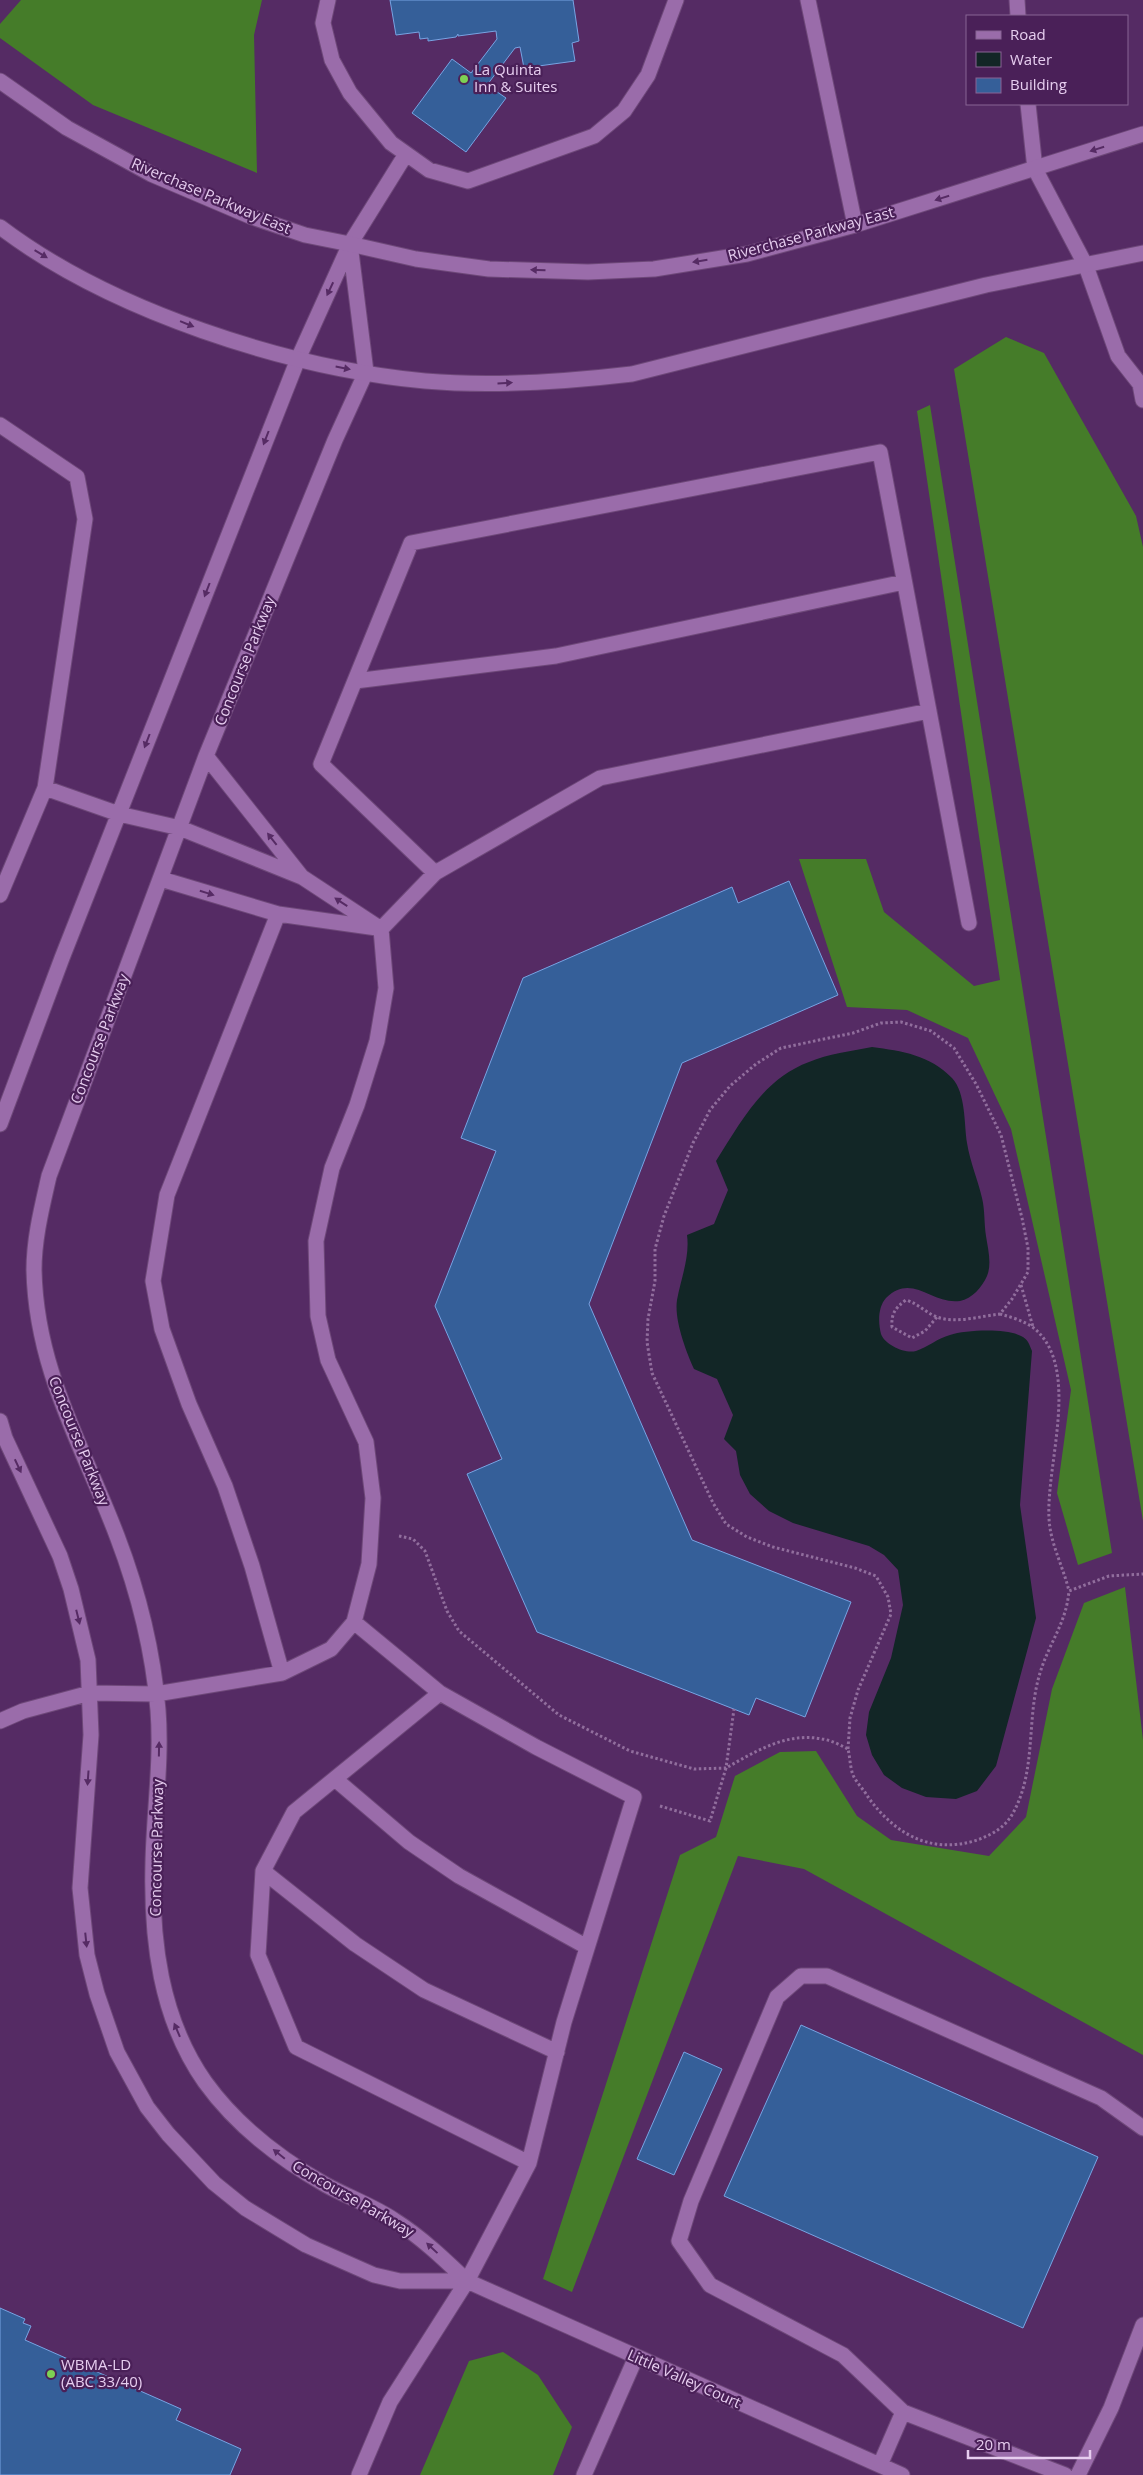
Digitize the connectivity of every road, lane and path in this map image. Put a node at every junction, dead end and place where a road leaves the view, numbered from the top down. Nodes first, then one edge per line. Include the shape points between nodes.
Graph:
1 (328, 0) edge
2 (676, 0) edge
3 (808, 0) edge
4 (1017, 0) edge
5 (1018, 15) edge
6 (0, 81) edge
7 (1028, 105) edge
8 (1143, 134) edge
9 (406, 154) junction
10 (1035, 169) junction
11 (855, 225) junction
12 (0, 227) edge
13 (350, 244) junction
14 (1143, 253) edge
15 (1086, 266) junction
16 (298, 358) junction
17 (366, 372) junction
18 (1142, 384) edge
19 (1143, 400) edge
20 (3, 431) edge
21 (904, 582) junction
22 (355, 681) junction
23 (928, 710) junction
24 (206, 756) junction
25 (45, 788) junction
26 (119, 814) junction
27 (180, 828) junction
28 (435, 873) junction
29 (302, 877) junction
30 (161, 878) junction
31 (0, 895) edge
32 (278, 914) junction
33 (969, 922) dead end
34 (382, 929) junction
35 (0, 1124) edge
36 (1020, 1284) junction
37 (1000, 1314) junction
38 (937, 1317) junction
39 (1034, 1328) junction
40 (0, 1421) edge
41 (371, 1532) junction
42 (1143, 1574) edge
43 (1069, 1591) junction
44 (354, 1622) junction
45 (282, 1673) junction
46 (90, 1693) junction
47 (440, 1693) junction
48 (156, 1694) junction
49 (734, 1709) dead end
50 (0, 1721) edge
51 (848, 1749) junction
52 (726, 1768) junction
53 (335, 1779) junction
54 (634, 1797) junction
55 (263, 1871) junction
56 (587, 1947) junction
57 (557, 2052) junction
58 (1143, 2128) edge
59 (529, 2163) junction
60 (467, 2281) junction
61 (1143, 2325) edge
62 (636, 2357) junction
63 (903, 2412) junction
64 (880, 2465) junction
65 (896, 2474) edge
66 (359, 2475) edge
67 (584, 2475) edge
68 (1065, 2475) edge
69 (1078, 2475) edge

1 - 9 street via 323,23 332,60 350,93 391,143
2 - 9 street via 648,75 624,111 594,136 468,181 429,170
3 - 11 street
4 - 5 street
6 - 13 street, Riverchase Parkway East via 67,128 152,174 252,217 305,235
7 - 10 street
8 -> 10 street, Riverchase Parkway East
9 - 13 street
10 -> 11 street, Riverchase Parkway East
10 - 15 street
11 -> 13 street, Riverchase Parkway East via 747,254 654,269 588,272 489,269 416,259
12 -> 16 street via 66,269 117,296 216,335
13 -> 16 street
13 - 17 street
14 - 15 street
17 -> 15 street via 425,381 488,384 586,380 632,374 986,285
15 - 18 street via 1118,356
16 -> 17 street
16 -> 26 street
17 - 24 street, Concourse Parkway
18 - 19 street
20 - 25 street via 77,477 85,519
21 - 22 street via 556,656
21 - 22 street via 880,452 411,543
21 - 23 street
22 - 28 street via 321,764
23 - 28 street via 600,778
23 - 33 street
24 - 27 street, Concourse Parkway
29 -> 24 street
25 - 26 street
25 - 31 street
26 - 27 street
26 - 35 street
27 - 29 street
27 - 30 street, Concourse Parkway
28 - 34 street
34 -> 29 street
30 -> 32 street
30 - 48 street, Concourse Parkway via 49,1176 37,1227 34,1271 44,1349 62,1408 117,1536 133,1583
32 - 34 street
32 - 45 street via 167,1195 153,1281 162,1329 189,1404 225,1486 252,1566
34 - 41 street via 386,988 378,1041 332,1168 316,1241 318,1316 328,1360 366,1442 373,1498
36 - 37 path
36 - 39 path
36 - 51 path via 1028,1272 1028,1248 1000,1135 976,1084 954,1048 931,1031 901,1022 881,1023 853,1033 781,1048 756,1064 730,1086 710,1110 664,1216 655,1249 655,1281 648,1319 647,1342 652,1373 712,1503 726,1524 746,1537 876,1576 888,1597 891,1614 858,1690 850,1718
37 - 38 path via 961,1319
37 - 39 path
38 - 38 path via 925,1331 912,1338 892,1327 891,1317 906,1300
39 - 43 path via 1046,1341 1057,1372 1060,1400 1048,1518 1053,1545 1064,1568
40 -> 46 street via 60,1556 71,1589 88,1660
41 - 44 street via 369,1564
41 - 52 path via 413,1539 425,1550 447,1611 459,1631 558,1715 630,1751 694,1769
42 - 43 path via 1109,1576
43 - 51 path via 1068,1609 1040,1672 1022,1792 1013,1814 992,1835 962,1844 930,1844 901,1832 880,1814 853,1775
44 - 45 street via 331,1649
44 - 47 street
45 - 48 street
46 - 48 street
46 - 50 street via 23,1711
46 -> 60 street via 91,1735 80,1888 87,1956 117,2052 147,2107 214,2183 245,2208 306,2245 374,2275 400,2282
47 - 53 street
47 - 54 street
60 -> 48 street, Concourse Parkway via 413,2232 290,2164 241,2124 205,2082 180,2038 169,2012 155,1948 153,1864 160,1747
49 - 52 path
51 - 52 path via 822,1739 793,1738 760,1749
52 - 54 path via 710,1821
53 - 55 street via 294,1812
53 - 56 street via 409,1842 459,1876
54 - 56 street
55 - 57 street via 355,1944 424,1990
55 - 59 street via 258,1955 296,2046
56 - 57 street
57 - 59 street
58 - 63 street via 1101,2098 827,1976 802,1976 777,1997 691,2201 679,2241 710,2285 843,2355
59 - 60 street
60 - 62 street, Little Valley Court
60 - 66 street via 390,2402
61 - 69 street via 1111,2408
62 - 64 street, Little Valley Court
62 - 67 street
63 - 64 street
63 - 68 street
64 - 65 street, Little Valley Court

